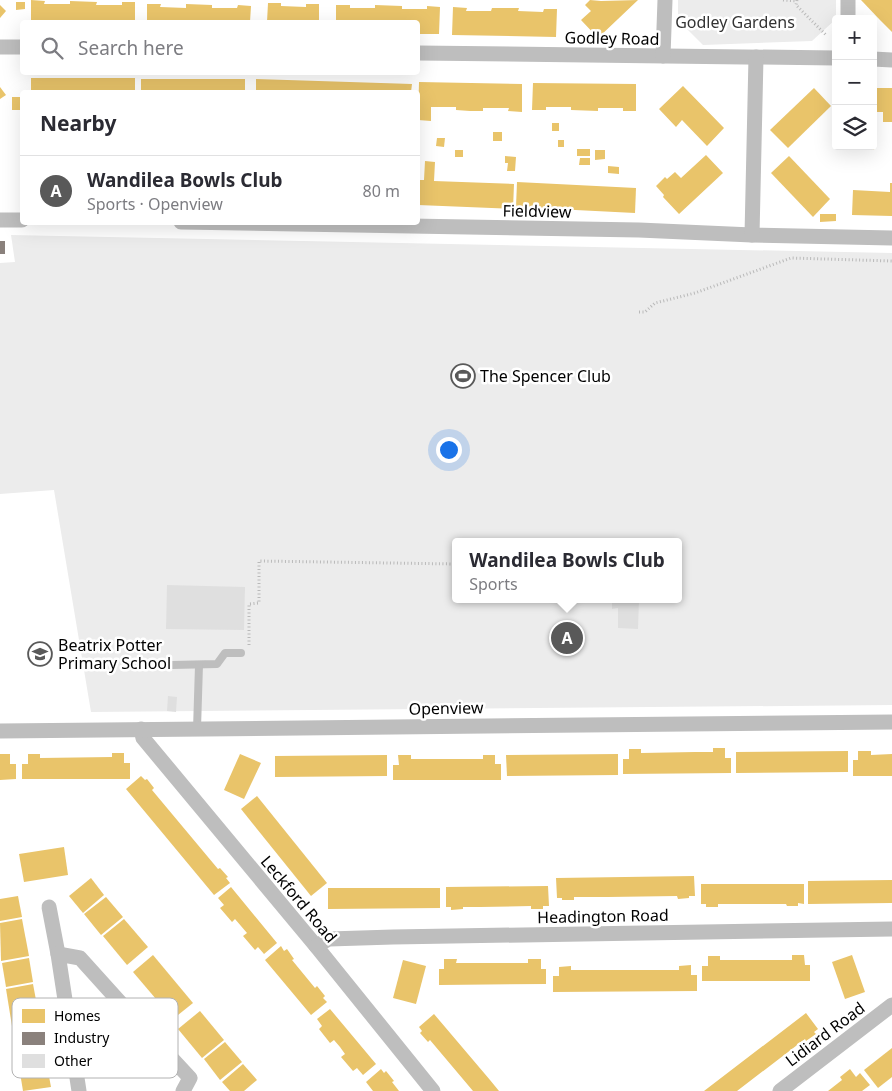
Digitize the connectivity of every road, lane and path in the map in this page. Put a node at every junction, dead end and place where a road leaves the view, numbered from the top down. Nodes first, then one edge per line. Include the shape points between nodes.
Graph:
1 (664, 0) edge
2 (783, 0) edge
3 (797, 0) edge
4 (848, 0) edge
5 (848, 15) edge
6 (826, 35) dead end
7 (0, 47) edge
8 (20, 47) edge
9 (420, 53) edge
10 (663, 56) junction
11 (756, 57) junction
12 (832, 58) edge
13 (877, 59) edge
14 (892, 60) edge
15 (0, 220) edge
16 (20, 220) edge
17 (353, 225) edge
18 (752, 235) junction
19 (892, 238) edge
20 (892, 261) edge
21 (639, 312) dead end
22 (452, 564) edge
23 (241, 653) joint
24 (172, 665) dead end
25 (199, 665) junction
26 (892, 722) edge
27 (141, 729) junction
28 (197, 729) junction
29 (0, 731) edge
30 (49, 907) dead end
31 (892, 930) edge
32 (316, 946) junction
33 (58, 954) junction
34 (65, 998) edge
35 (116, 998) edge
36 (892, 1005) edge
37 (178, 1065) edge
38 (77, 1078) edge
39 (79, 1091) edge
40 (183, 1091) edge
41 (433, 1091) edge
42 (780, 1091) edge

1 - 10 street
2 - 3 path
3 - 6 path via 796,4
4 - 5 street
7 - 8 street
9 - 10 street, Godley Road
10 - 11 street, Godley Road
11 - 12 street, Godley Road
11 - 18 street
13 - 14 street
15 - 16 street
17 - 18 street, Fieldview
18 - 19 street, Fieldview
20 - 21 path via 790,258 695,293 654,303 645,312
22 - 23 path via 259,561 259,603 249,604 249,653
23 - 25 lane via 225,653 217,664
24 - 25 lane
25 - 28 lane
26 - 28 street, Openview
27 - 28 street, Openview
27 - 29 street, Openview
27 - 32 street, Leckford Road via 148,745
30 - 33 street
31 - 32 street, Headington Road via 329,939
32 - 41 street, Leckford Road
33 - 34 street
33 - 35 street via 80,958
36 - 42 street, Lidiard Road
37 - 40 street via 190,1078
38 - 39 street

